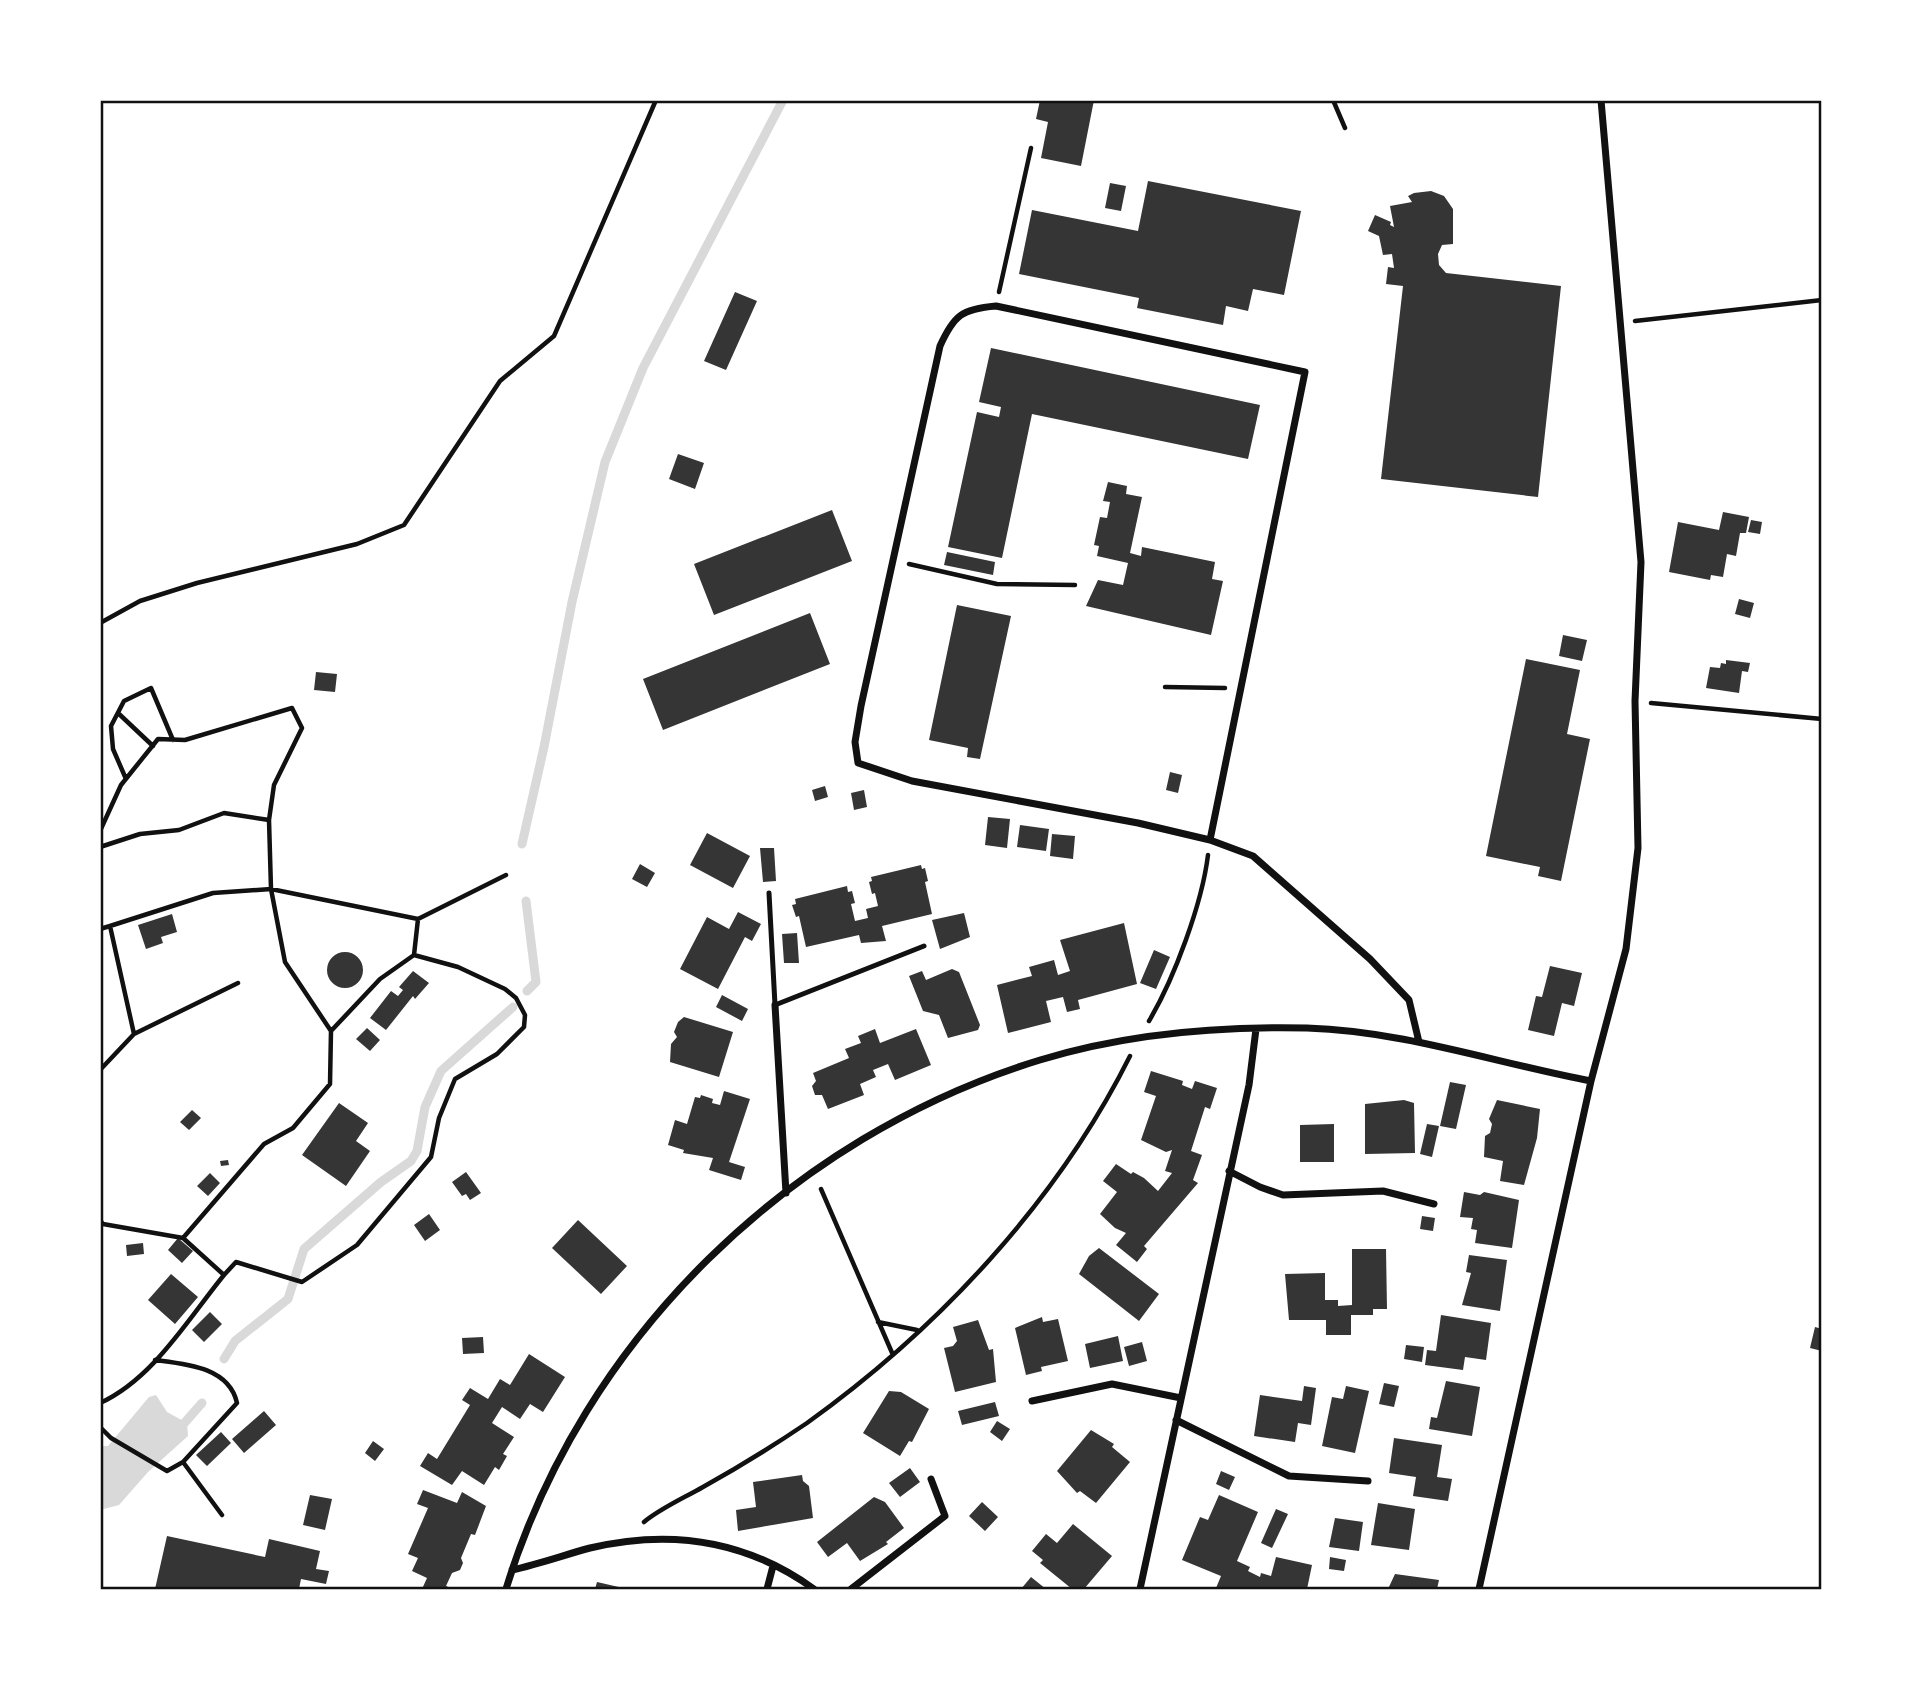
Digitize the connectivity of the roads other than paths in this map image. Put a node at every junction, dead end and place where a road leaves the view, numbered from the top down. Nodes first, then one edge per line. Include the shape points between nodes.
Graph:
1 (1601, 100) edge
2 (1210, 840) junction
3 (769, 892) dead end
4 (924, 946) dead end
5 (775, 1005) junction
6 (1256, 1029) junction
7 (1419, 1042) junction
8 (1591, 1081) junction
9 (1228, 1171) junction
10 (786, 1193) junction
11 (1434, 1205) dead end
12 (1181, 1398) junction
13 (1032, 1401) dead end
14 (1176, 1420) junction
15 (931, 1479) dead end
16 (1368, 1481) dead end
17 (773, 1566) junction
18 (512, 1570) junction
19 (506, 1589) edge
20 (767, 1589) edge
21 (814, 1589) edge
22 (851, 1589) edge
23 (1140, 1589) edge
24 (1479, 1589) edge

1 - 8 street via 1642,562 1635,701 1637,860 1626,949
2 - 2 street via 912,781 858,763 855,742 861,706 940,346 956,316 996,306 1305,372
2 - 7 street via 1253,856 1370,959 1409,1000
3 - 5 lane
4 - 5 lane
5 - 10 street
6 - 7 street via 1350,1030
6 - 9 street
6 - 10 street via 1190,1031 1041,1060 886,1125
7 - 8 street
8 - 24 street
9 - 11 street via 1283,1195 1383,1191
9 - 12 street
10 - 18 street via 666,1302 616,1364 579,1420 538,1500
12 - 13 street via 1112,1384
12 - 14 street
14 - 16 street via 1278,1472
14 - 23 street
15 - 22 street via 945,1516
17 - 18 street via 739,1550 664,1537 588,1549
17 - 20 street
17 - 21 street
18 - 19 street

